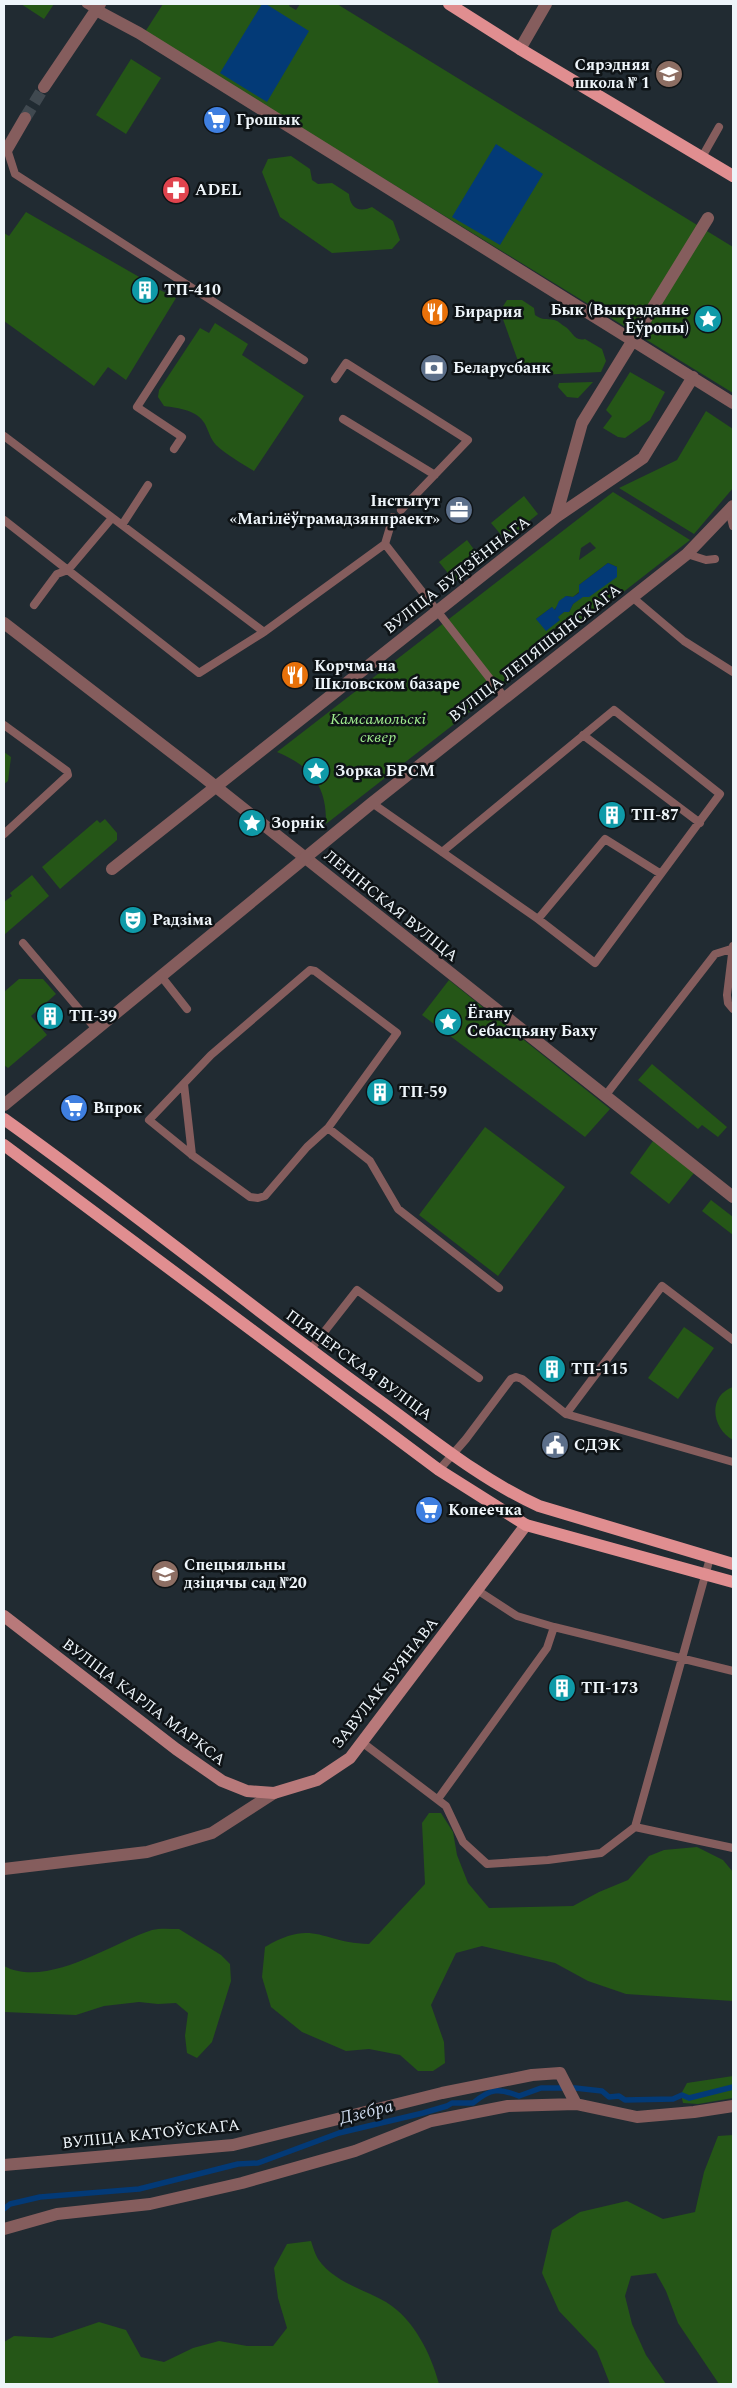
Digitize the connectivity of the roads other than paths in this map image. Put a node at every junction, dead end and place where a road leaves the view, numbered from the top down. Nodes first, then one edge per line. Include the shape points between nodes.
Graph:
1 (449, 4) edge
2 (546, 4) edge
3 (94, 6) edge
4 (520, 49) junction
5 (44, 87) tunnel mouth
6 (25, 118) tunnel mouth
7 (719, 127) dead end
8 (5, 150) edge
9 (702, 157) junction
10 (733, 176) edge
11 (708, 218) dead end
12 (181, 339) dead end
13 (633, 339) junction
14 (304, 360) dead end
15 (693, 378) junction
16 (335, 379) dead end
17 (733, 403) edge
18 (343, 419) dead end
19 (4, 436) edge
20 (174, 449) dead end
21 (435, 475) junction
22 (148, 485) dead end
23 (731, 508) edge
24 (400, 510) dead end
25 (393, 517) dead end
26 (556, 517) junction
27 (112, 518) junction
28 (4, 520) edge
29 (122, 525) junction
30 (733, 526) edge
31 (385, 544) junction
32 (686, 554) junction
33 (715, 559) dead end
34 (68, 570) junction
35 (632, 597) junction
36 (34, 605) dead end
37 (438, 610) junction
38 (4, 623) edge
39 (264, 632) junction
40 (733, 672) edge
41 (505, 698) junction
42 (4, 725) edge
43 (583, 735) junction
44 (216, 787) junction
45 (372, 804) junction
46 (700, 823) junction
47 (4, 834) edge
48 (442, 852) junction
49 (306, 859) junction
50 (112, 869) dead end
51 (661, 874) junction
52 (538, 919) junction
53 (23, 943) dead end
54 (732, 947) edge
55 (162, 976) junction
56 (187, 1009) dead end
57 (733, 1009) edge
58 (95, 1028) junction
59 (184, 1084) junction
60 (605, 1096) junction
61 (4, 1105) edge
62 (4, 1119) edge
63 (328, 1128) junction
64 (4, 1144) edge
65 (192, 1154) junction
66 (733, 1197) edge
67 (499, 1288) dead end
68 (733, 1340) edge
69 (310, 1350) junction
70 (479, 1378) dead end
71 (566, 1414) junction
72 (454, 1454) junction
73 (733, 1462) edge
74 (440, 1470) junction
75 (539, 1506) junction
76 (526, 1525) junction
77 (710, 1558) junction
78 (733, 1564) edge
79 (705, 1576) junction
80 (733, 1582) edge
81 (477, 1590) junction
82 (4, 1616) edge
83 (554, 1627) junction
84 (682, 1658) junction
85 (733, 1671) edge
86 (363, 1743) junction
87 (274, 1793) junction
88 (438, 1799) junction
89 (635, 1827) junction
90 (733, 1848) edge
91 (4, 1870) edge
92 (576, 2104) junction
93 (733, 2106) edge
94 (4, 2165) edge
95 (4, 2229) edge

1 - 4 main road
2 - 4 street
3 - 5 street
3 - 13 street
4 - 9 main road
6 - 8 street
7 - 9 lane
8 - 14 lane via 15,174
9 - 10 main road
11 - 13 street
12 - 20 lane via 138,407 182,437
13 - 15 street
13 - 26 street via 582,423
15 - 17 street
15 - 26 street, ВУЛІЦА БУДЗЁННАГА via 643,458
16 - 21 lane via 346,363 468,440
18 - 21 lane
19 - 27 lane
21 - 24 lane
22 - 29 lane
23 - 30 lane
23 - 32 street, ВУЛІЦА ЛЕПЯШЫНСКАГА
25 - 31 lane
26 - 37 street, ВУЛІЦА БУДЗЁННАГА
27 - 29 lane
27 - 34 lane
28 - 34 lane
29 - 39 lane
31 - 37 lane
31 - 39 lane
32 - 33 lane via 706,560
32 - 35 street, ВУЛІЦА ЛЕПЯШЫНСКАГА
34 - 36 lane via 57,574
34 - 39 lane via 199,673
35 - 40 lane via 684,641
35 - 41 street, ВУЛІЦА ЛЕПЯШЫНСКАГА
37 - 41 lane
37 - 44 street, ВУЛІЦА БУДЗЁННАГА
38 - 44 street, ЛЕНІНСКАЯ ВУЛІЦА
41 - 45 street, ВУЛІЦА ЛЕПЯШЫНСКАГА
42 - 47 lane via 67,771 68,775
43 - 46 lane
43 - 46 lane via 614,710 720,794
43 - 48 lane
44 - 49 street, ЛЕНІНСКАЯ ВУЛІЦА
44 - 50 street, ВУЛІЦА БУДЗЁННАГА
45 - 48 lane
45 - 49 street, ВУЛІЦА ЛЕПЯШЫНСКАГА
46 - 51 lane
48 - 52 lane
49 - 55 street, ВУЛІЦА ЛЕПЯШЫНСКАГА
49 - 60 street, ЛЕНІНСКАЯ ВУЛІЦА
51 - 52 lane via 606,839
51 - 52 lane via 595,963
53 - 58 lane
54 - 57 lane via 727,995
54 - 60 lane via 716,954
55 - 56 lane
55 - 58 street, ВУЛІЦА ЛЕПЯШЫНСКАГА
58 - 61 street, ВУЛІЦА ЛЕПЯШЫНСКАГА
59 - 63 lane via 211,1055 299,978 310,970 315,971 397,1033
59 - 65 lane
59 - 65 lane via 149,1120
60 - 66 street, ЛЕНІНСКАЯ ВУЛІЦА
62 - 69 main road, ПІЯНЕРСКАЯ ВУЛІЦА
63 - 65 lane via 265,1196 258,1198 250,1196
63 - 67 lane via 370,1161 398,1209
64 - 74 main road
68 - 71 lane via 662,1286
69 - 70 lane via 357,1290
69 - 72 main road, ПІЯНЕРСКАЯ ВУЛІЦА
71 - 72 lane via 516,1377 511,1379
71 - 73 lane
72 - 74 lane
72 - 75 main road, ПІЯНЕРСКАЯ ВУЛІЦА via 518,1497
74 - 76 main road
75 - 76 main road
75 - 77 main road, ПІЯНЕРСКАЯ ВУЛІЦА
76 - 79 main road
76 - 81 main road, ЗАВУЛАК БУЯНАВА
77 - 78 main road, ПІЯНЕРСКАЯ ВУЛІЦА
77 - 79 lane
79 - 80 main road
79 - 84 lane
81 - 83 lane via 517,1616
81 - 86 main road, ЗАВУЛАК БУЯНАВА
82 - 87 main road, ВУЛІЦА КАРЛА МАРКСА via 222,1781 247,1791
83 - 84 lane
83 - 88 lane via 546,1648
84 - 85 lane
84 - 89 lane
86 - 87 main road, ЗАВУЛАК БУЯНАВА via 350,1758 317,1780
86 - 88 lane
87 - 91 street, ЗАВУЛАК БУЯНАВА via 212,1833 147,1852
88 - 89 lane via 446,1806 463,1842 487,1864 601,1853
89 - 90 lane
92 - 93 street via 637,2117
92 - 94 street, ВУЛІЦА КАТОЎСКАГА via 560,2073 532,2075 452,2091 233,2145
92 - 95 street via 508,2106 431,2121 355,2151 242,2183 150,2204 56,2214

